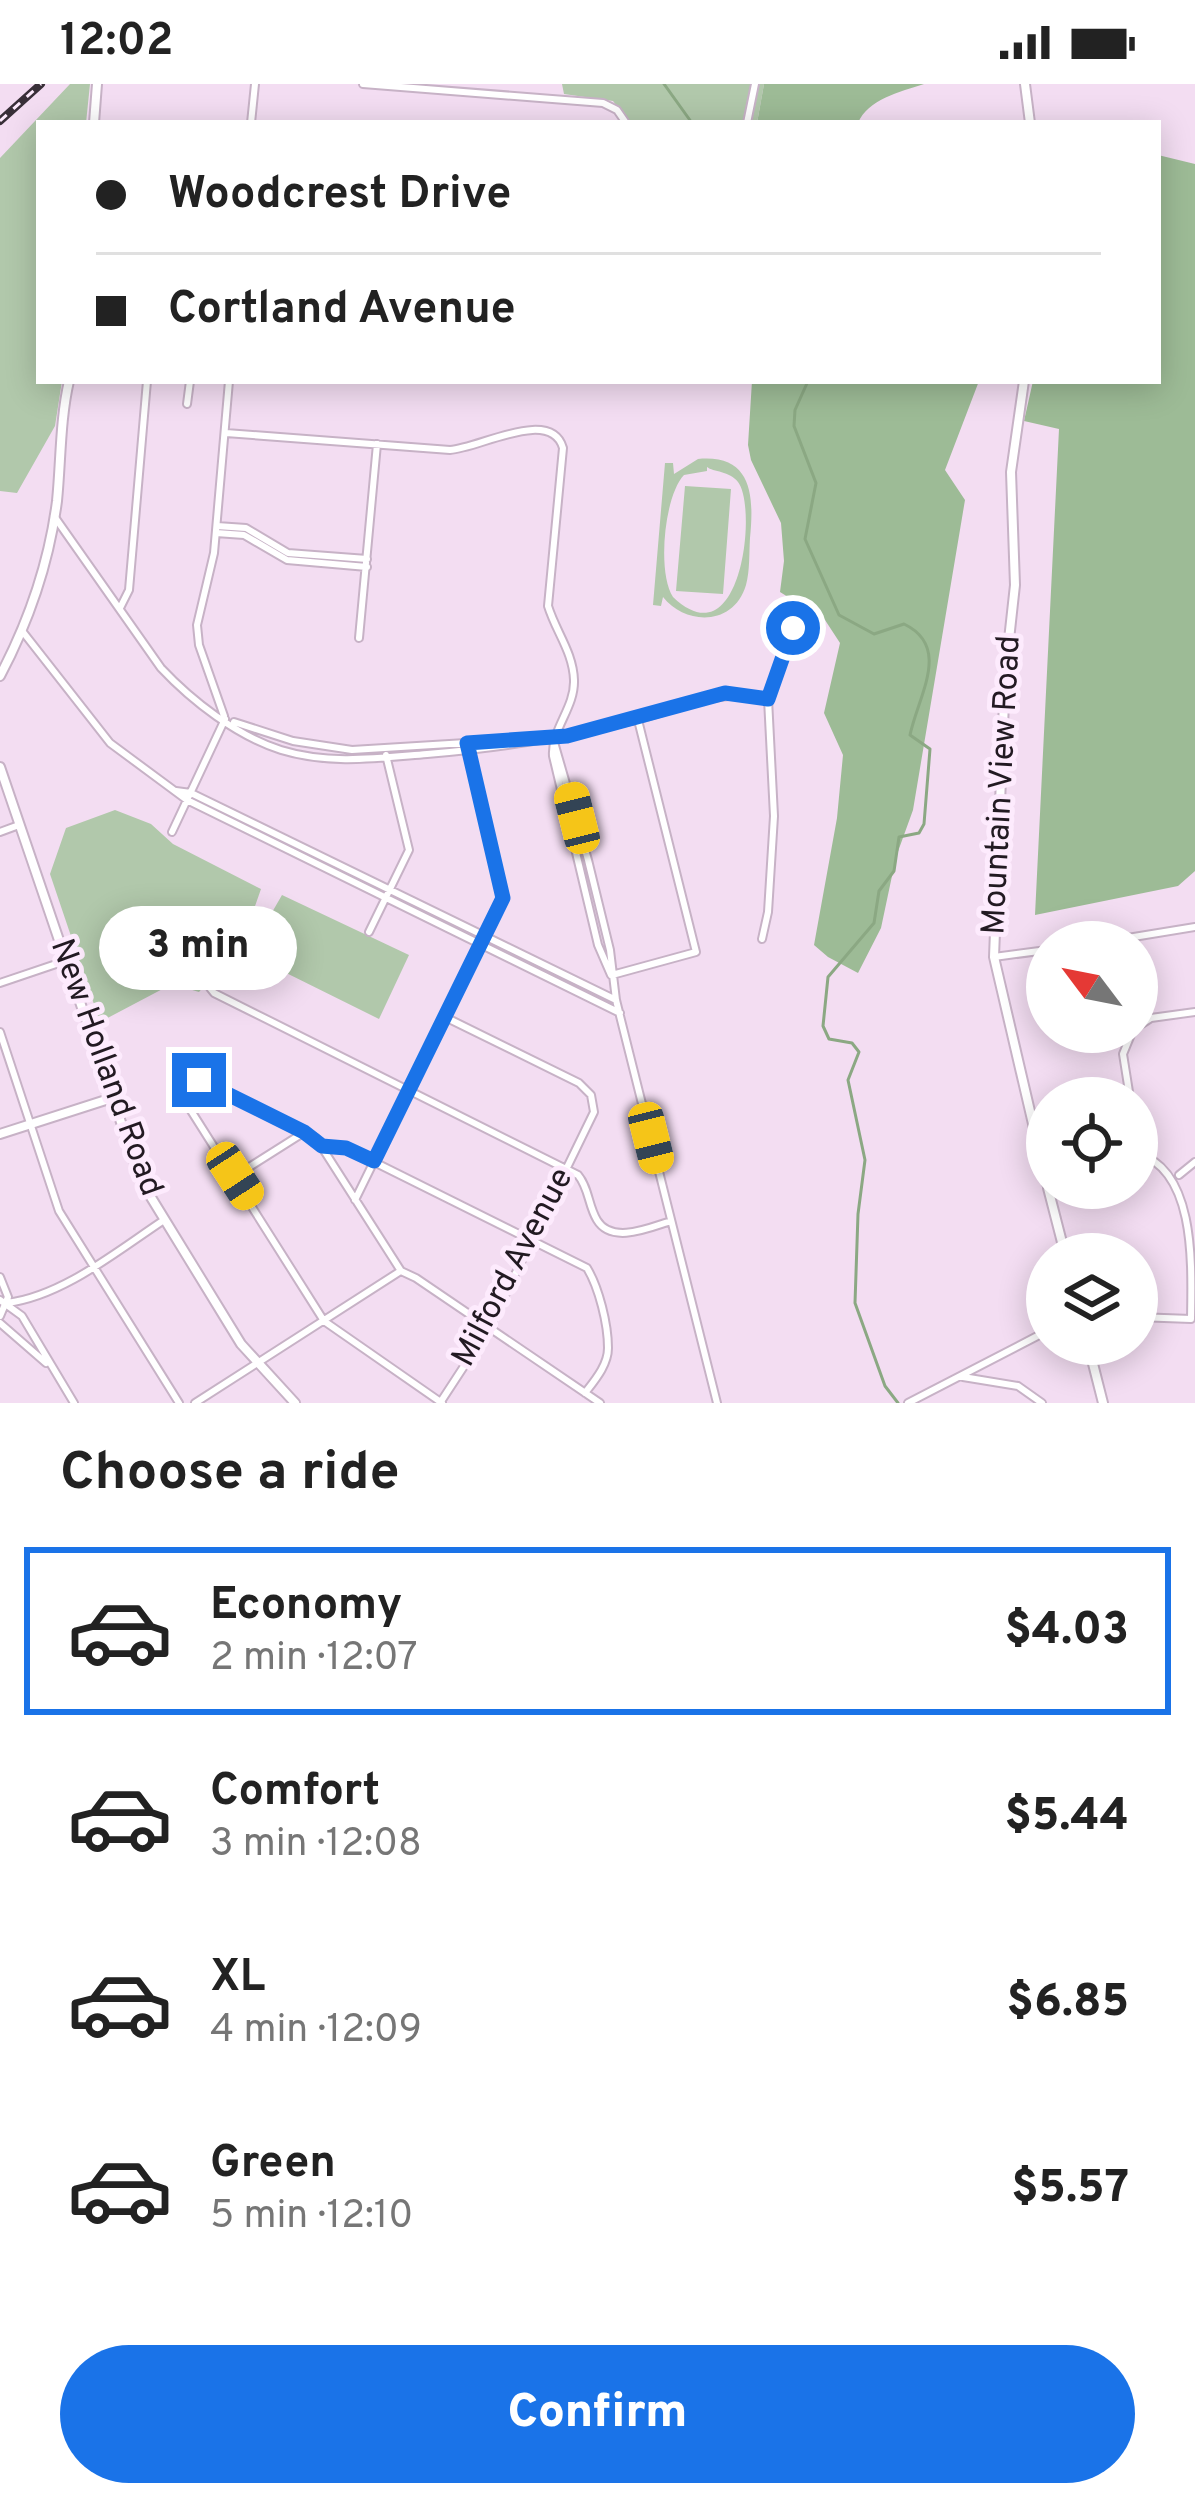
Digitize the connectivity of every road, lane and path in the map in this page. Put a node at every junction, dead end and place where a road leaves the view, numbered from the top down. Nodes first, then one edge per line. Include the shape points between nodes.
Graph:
1 (97, 84) edge
2 (255, 84) edge
3 (363, 84) edge
4 (754, 84) edge
5 (1025, 84) edge
6 (94, 120) edge
7 (251, 120) edge
8 (624, 120) edge
9 (748, 120) edge
10 (1030, 120) edge
11 (69, 384) edge
12 (148, 384) edge
13 (190, 384) edge
14 (229, 384) edge
15 (1024, 384) edge
16 (187, 404) dead end
17 (226, 433) junction
18 (377, 444) junction
19 (54, 516) junction
20 (216, 530) junction
21 (367, 563) junction
22 (799, 607) dead end
23 (119, 609) junction
24 (22, 632) junction
25 (359, 638) dead end
26 (0, 676) edge
27 (768, 699) junction
28 (225, 719) junction
29 (638, 720) junction
30 (552, 739) junction
31 (468, 746) junction
32 (385, 753) junction
33 (0, 767) edge
34 (189, 797) junction
35 (21, 825) junction
36 (0, 832) edge
37 (172, 832) dead end
38 (387, 895) junction
39 (1195, 927) edge
40 (369, 932) dead end
41 (1158, 933) edge
42 (762, 939) dead end
43 (482, 942) junction
44 (1026, 953) edge
45 (994, 957) junction
46 (65, 961) junction
47 (611, 975) junction
48 (214, 981) dead end
49 (0, 983) edge
50 (616, 1000) junction
51 (1195, 1012) edge
52 (620, 1013) junction
53 (445, 1017) junction
54 (1158, 1017) edge
55 (0, 1032) edge
56 (1026, 1091) edge
57 (408, 1092) junction
58 (112, 1098) junction
59 (31, 1124) junction
60 (304, 1132) junction
61 (0, 1134) edge
62 (322, 1146) junction
63 (374, 1161) junction
64 (1195, 1162) edge
65 (1158, 1164) edge
66 (567, 1168) junction
67 (1179, 1175) junction
68 (235, 1176) junction
69 (355, 1199) junction
70 (164, 1220) junction
71 (671, 1221) junction
72 (1195, 1221) edge
73 (533, 1239) junction
74 (90, 1267) junction
75 (401, 1271) junction
76 (0, 1277) edge
77 (3, 1301) edge
78 (1158, 1318) edge
79 (1193, 1319) edge
80 (0, 1320) edge
81 (324, 1321) junction
82 (489, 1328) junction
83 (1026, 1342) edge
84 (992, 1359) junction
85 (256, 1364) junction
86 (1093, 1365) edge
87 (52, 1370) junction
88 (960, 1376) junction
89 (998, 1383) junction
90 (585, 1393) junction
91 (909, 1402) edge
92 (74, 1403) edge
93 (179, 1403) edge
94 (195, 1403) edge
95 (295, 1403) edge
96 (441, 1403) edge
97 (600, 1403) edge
98 (717, 1403) edge
99 (1042, 1403) edge
100 (1103, 1403) edge

1 - 6 street
2 - 7 street
3 - 8 street via 603,104
4 - 9 street
5 - 10 street
11 - 19 street
12 - 23 street via 129,590
13 - 16 street
14 - 17 street
15 - 45 street, Mountain View Road via 1011,472 1016,585
17 - 18 street
17 - 20 street
18 - 21 street
18 - 30 street via 450,450 556,432 563,448 548,606 574,680
19 - 23 street
19 - 24 street
20 - 21 street via 244,535 287,560
20 - 28 street via 197,637
21 - 25 street
22 - 27 street
23 - 28 street via 175,683
24 - 26 street
24 - 34 street via 101,735 136,767
27 - 29 street via 725,693
27 - 42 street via 774,816
28 - 32 street via 308,745
28 - 34 street
29 - 30 street
29 - 47 street via 696,952
30 - 31 street
30 - 47 street
31 - 32 street
31 - 43 street via 503,898
32 - 38 street via 409,850
33 - 35 street, New Holland Road
34 - 37 street
34 - 38 street
35 - 36 street
35 - 46 street, New Holland Road
38 - 40 street
38 - 43 street
39 - 41 street
43 - 50 street
43 - 52 street
43 - 53 street
44 - 45 street
45 - 56 street, Mountain View Road
46 - 49 street
46 - 58 street, New Holland Road
47 - 50 street
48 - 57 street via 214,993
50 - 52 street
51 - 54 street
52 - 71 street
53 - 57 street
53 - 66 street, Milford Avenue via 579,1083 593,1103 592,1121
55 - 59 street
57 - 63 street
57 - 66 street
58 - 59 street
58 - 70 street, New Holland Road
59 - 61 street
59 - 74 street via 59,1211
60 - 62 street
60 - 68 street
60 - 68 street via 199,1080 183,1084 183,1098
62 - 63 street
62 - 69 street
63 - 69 street
63 - 73 street
64 - 67 street
65 - 67 street
66 - 71 street via 583,1180 597,1220 609,1230
66 - 73 street, Milford Avenue
67 - 72 street
68 - 81 street
69 - 75 street
70 - 74 street
70 - 85 street, New Holland Road
71 - 98 street
72 - 79 street
73 - 82 street, Milford Avenue
73 - 90 street via 580,1263 594,1282 608,1349
74 - 77 street
74 - 93 street
75 - 81 street
75 - 82 street
76 - 77 street
77 - 80 street
77 - 87 street via 22,1316
78 - 79 street
80 - 87 street
81 - 85 street
81 - 96 street
82 - 90 street
82 - 96 street, Milford Avenue
83 - 84 street
84 - 88 street
84 - 89 street
85 - 94 street
85 - 95 street, New Holland Road
86 - 100 street
87 - 92 street
88 - 89 street
88 - 91 street
89 - 99 street via 1024,1388
90 - 97 street

